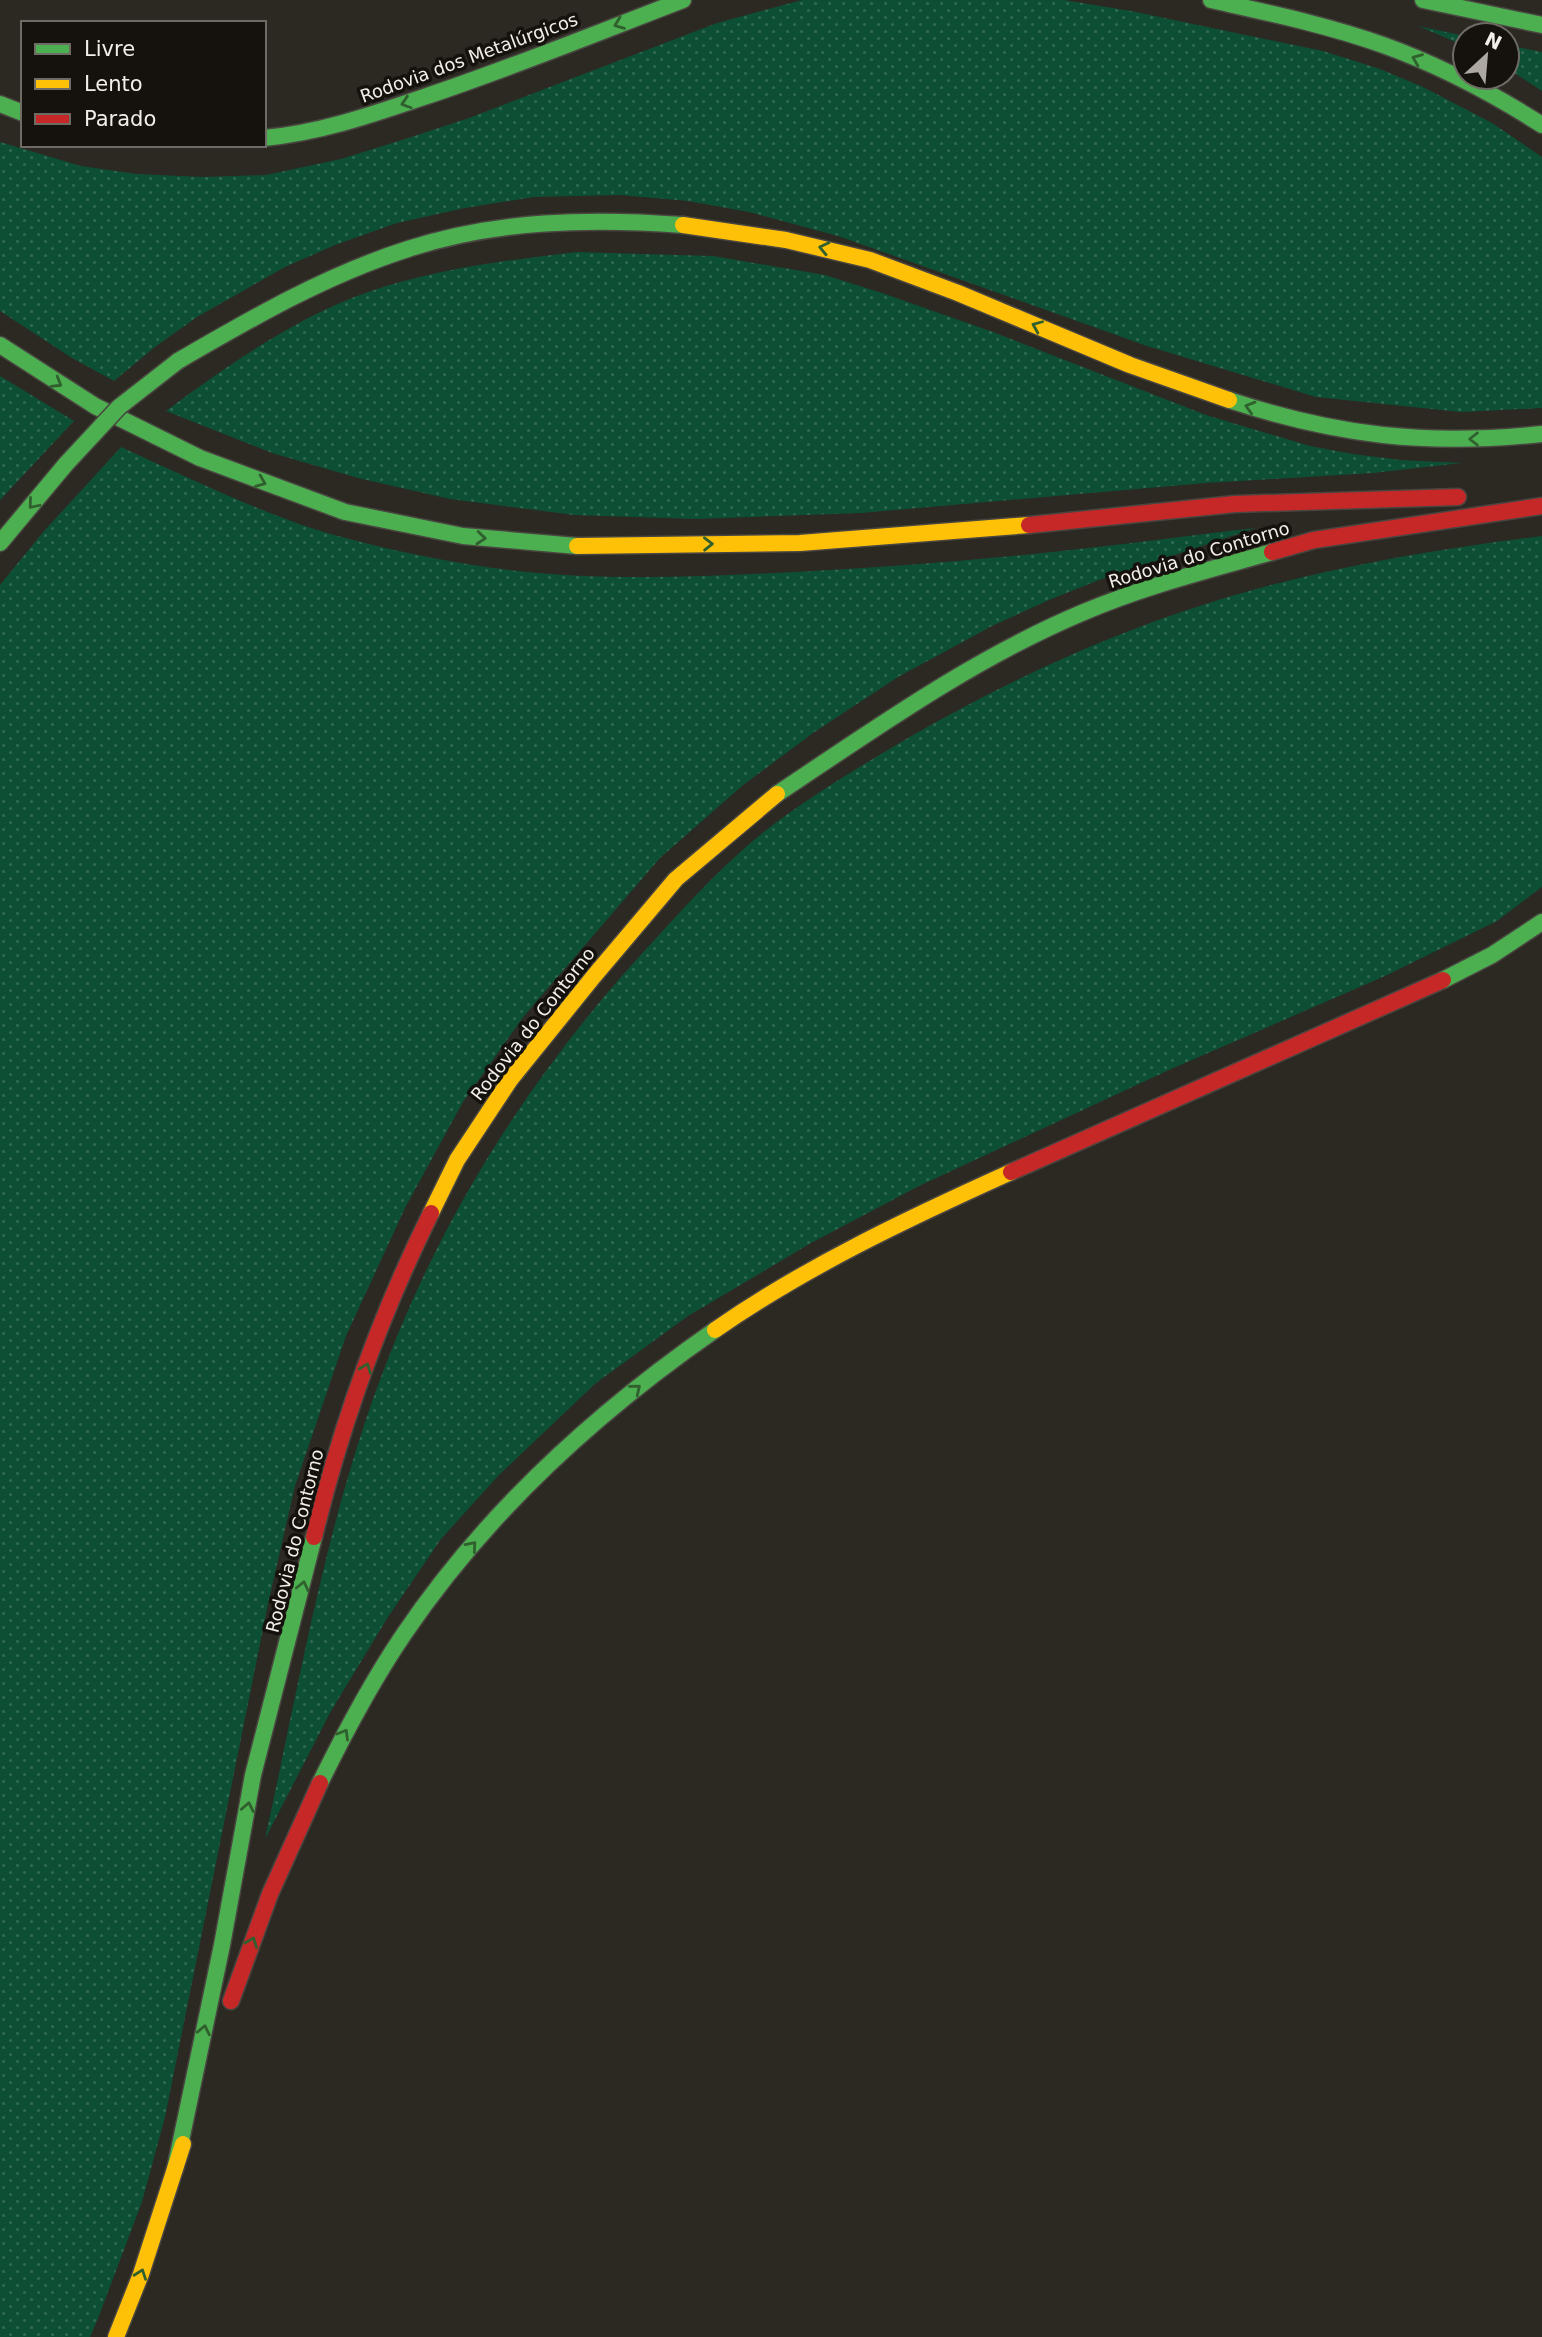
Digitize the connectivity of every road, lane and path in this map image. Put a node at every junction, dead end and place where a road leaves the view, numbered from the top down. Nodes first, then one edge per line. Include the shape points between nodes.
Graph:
1 (683, 0) edge
2 (1211, 0) edge
3 (1423, 0) edge
4 (1542, 25) edge
5 (0, 104) edge
6 (21, 112) edge
7 (1542, 125) edge
8 (266, 138) edge
9 (0, 345) edge
10 (1542, 435) edge
11 (1542, 493) edge
12 (1515, 494) dead end
13 (1474, 496) dead end
14 (1542, 506) edge
15 (0, 543) edge
16 (1542, 922) edge
17 (226, 2017) dead end
18 (217, 2042) dead end
19 (175, 2169) junction
20 (116, 2337) edge

1 -> 8 main road, Rodovia dos Metalúrgicos via 382,111
7 -> 2 main road via 1447,71 1383,45
3 - 4 main road
5 - 6 main road
9 -> 13 main road via 95,406 200,458 345,512 463,536 565,546 800,543 1235,504
10 -> 15 main road, bridge via 1423,439 1367,435 1304,421 1246,406 1106,356 867,258 733,229 600,219 478,232 411,248 292,297 178,361 119,407
11 - 12 main road
19 -> 14 main road, Rodovia do Contorno via 253,1775 347,1416 402,1272 457,1160 510,1080 594,976 676,878 768,800 904,709 1020,642 1151,586 1302,544
17 -> 16 main road via 251,1941 330,1758 379,1673 436,1589 506,1507 579,1434 662,1368 841,1254 931,1209 1460,973
18 - 19 main road
20 -> 19 main road

